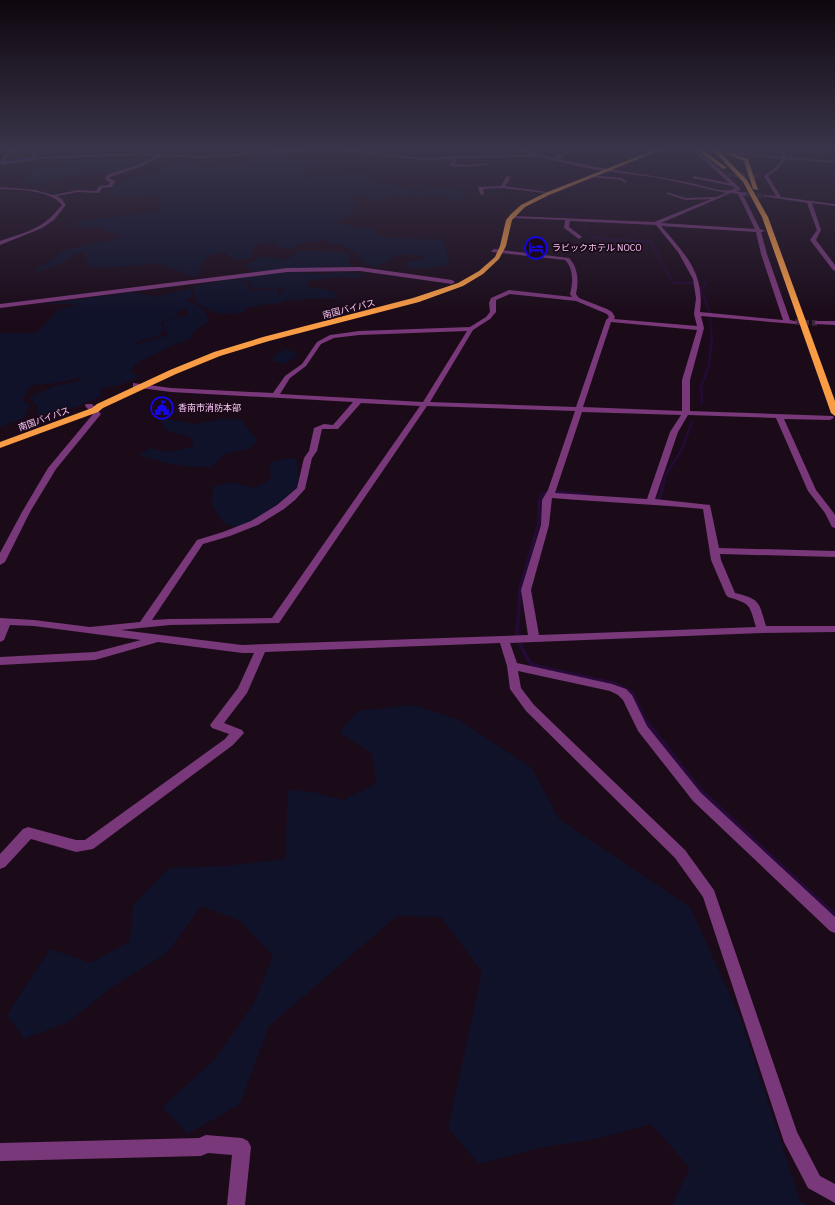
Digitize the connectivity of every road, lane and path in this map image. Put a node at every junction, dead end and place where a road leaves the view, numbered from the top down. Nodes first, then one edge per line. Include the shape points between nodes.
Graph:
1 (64, 203) edge
2 (521, 203) edge
3 (528, 203) edge
4 (704, 203) edge
5 (746, 203) edge
6 (759, 203) edge
7 (762, 203) edge
8 (809, 203) edge
9 (820, 203) edge
10 (835, 205) edge
11 (572, 211) dead end
12 (512, 217) junction
13 (765, 217) junction
14 (571, 219) junction
15 (657, 224) junction
16 (760, 231) junction
17 (578, 237) dead end
18 (0, 243) edge
19 (498, 251) junction
20 (835, 269) edge
21 (452, 282) junction
22 (577, 299) junction
23 (0, 306) edge
24 (697, 314) junction
25 (609, 320) junction
26 (787, 321) junction
27 (795, 322) tunnel mouth
28 (817, 323) tunnel mouth
29 (835, 323) edge
30 (701, 328) junction
31 (471, 329) junction
32 (139, 386) junction
33 (276, 395) junction
34 (359, 400) junction
35 (425, 404) junction
36 (92, 408) junction
37 (579, 409) junction
38 (686, 413) junction
39 (832, 415) edge
40 (779, 416) junction
41 (0, 439) edge
42 (0, 445) edge
43 (550, 493) junction
44 (651, 501) junction
45 (835, 525) edge
46 (714, 551) junction
47 (835, 554) edge
48 (0, 562) edge
49 (3, 622) edge
50 (144, 624) junction
51 (835, 629) edge
52 (90, 630) junction
53 (762, 630) junction
54 (0, 638) edge
55 (159, 639) junction
56 (534, 639) junction
57 (504, 640) junction
58 (261, 649) junction
59 (0, 661) edge
60 (512, 666) junction
61 (0, 863) edge
62 (835, 926) edge
63 (0, 1152) edge
64 (835, 1194) edge
65 (236, 1205) edge

1 - 18 street via 51,220
2 - 19 highway, 南国バイパス via 506,214 500,226
3 - 12 highway, 南国バイパス
4 - 15 street via 656,222
5 - 16 street
6 - 13 highway
7 - 13 highway
8 - 20 street via 819,230 813,240
9 - 10 street
11 - 14 street via 575,216
12 - 14 street
12 - 19 highway, 南国バイパス
13 - 39 highway
14 - 15 street
14 - 17 street via 566,227
15 - 16 street
15 - 24 street via 680,252 696,279 699,298
16 - 26 street via 764,254
19 - 21 highway, 南国バイパス via 481,265
19 - 22 street via 567,259 572,264 576,283 573,294
19 - 32 highway, 南国バイパス via 494,262 478,274 440,293 236,348
21 - 23 street via 360,270 279,271
21 - 32 highway, 南国バイパス via 408,298 239,343 192,360
22 - 25 street via 610,313 612,317
22 - 31 street via 510,292 493,299 493,312
24 - 26 street
24 - 30 street
25 - 30 street
25 - 37 street
26 - 27 street
28 - 29 street
30 - 38 street via 686,380
31 - 33 street via 366,332 332,336 319,343 304,365 287,377
31 - 35 street
32 - 33 street
32 - 36 highway, 南国バイパス
33 - 34 street
34 - 35 street
34 - 50 street via 335,427 318,428 302,480 302,488 296,495 256,523 221,538 200,542
35 - 37 street
35 - 50 street via 275,621
36 - 41 highway, 南国バイパス
36 - 42 highway, 南国バイパス
36 - 48 street via 97,414 52,468
37 - 38 street
37 - 43 street
38 - 40 street
38 - 44 street via 674,432
39 - 40 street
40 - 45 street via 812,491 829,512
43 - 44 street via 636,502
43 - 56 street via 544,507 545,525 526,590
44 - 46 street via 707,507
46 - 47 street
46 - 53 street via 731,595 747,599 754,604
49 - 52 street
49 - 54 street
50 - 52 street
51 - 53 street
52 - 55 street
53 - 56 street
55 - 58 street
55 - 59 street via 95,656
56 - 57 street
57 - 58 street
57 - 60 street
58 - 61 street via 243,690 216,725 238,733 229,742 88,845 76,846 28,833
60 - 62 street via 622,692 628,698 642,728 697,797
60 - 64 street via 516,689 530,708 680,854 708,894 790,1136 814,1182
63 - 65 street via 200,1147 206,1144 242,1147

